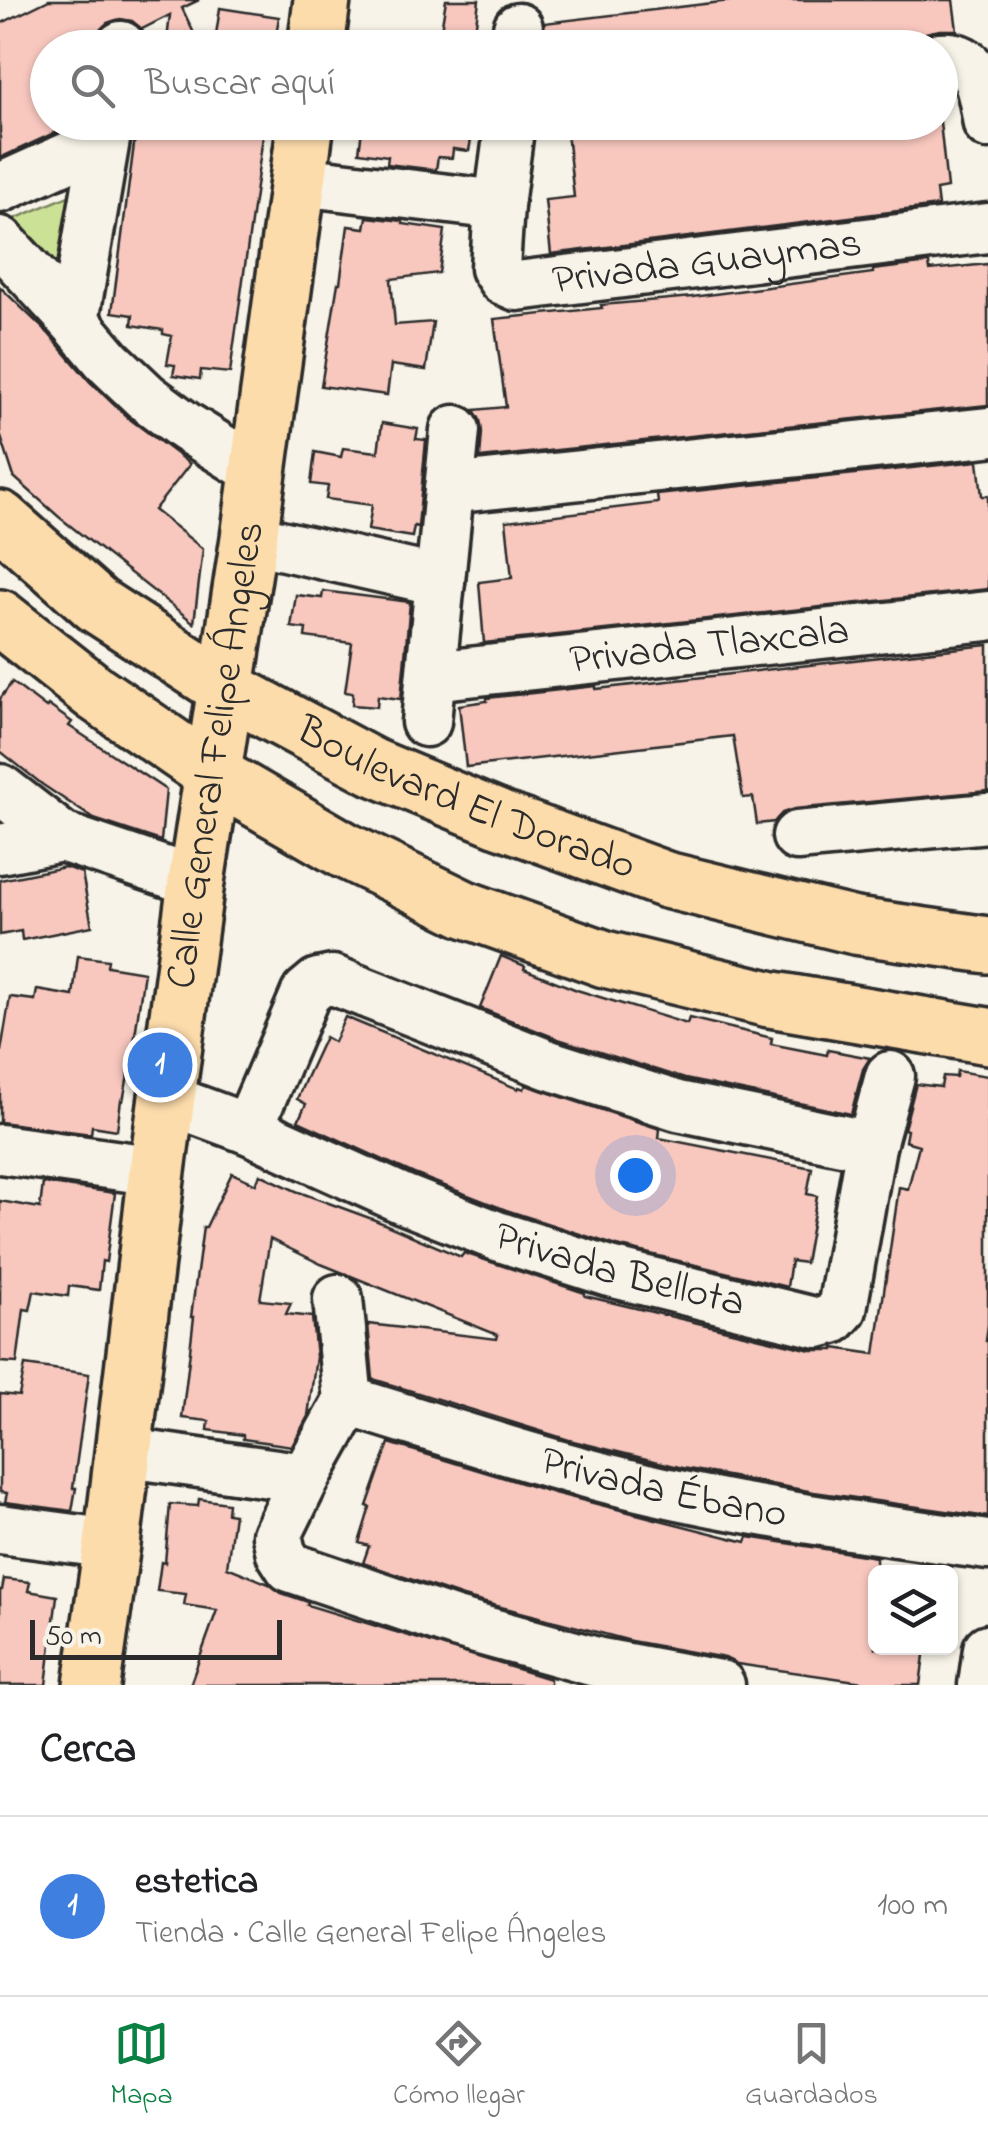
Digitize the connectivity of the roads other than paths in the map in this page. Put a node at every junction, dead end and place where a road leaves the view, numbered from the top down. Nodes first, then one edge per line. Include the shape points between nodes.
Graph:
1 (322, 0) edge
2 (318, 30) edge
3 (958, 58) edge
4 (988, 124) edge
5 (91, 140) edge
6 (105, 140) edge
7 (304, 140) edge
8 (508, 140) edge
9 (298, 180) junction
10 (0, 188) edge
11 (500, 205) junction
12 (988, 228) edge
13 (0, 241) edge
14 (74, 321) junction
15 (454, 430) dead end
16 (988, 432) edge
17 (257, 470) junction
18 (449, 489) junction
19 (0, 519) edge
20 (248, 538) junction
21 (440, 582) junction
22 (988, 616) edge
23 (0, 618) edge
24 (225, 688) junction
25 (212, 774) junction
26 (0, 789) edge
27 (988, 818) edge
28 (797, 836) dead end
29 (62, 837) junction
30 (0, 850) edge
31 (196, 882) junction
32 (988, 945) edge
33 (988, 1036) edge
34 (890, 1076) dead end
35 (167, 1098) junction
36 (248, 1128) junction
37 (871, 1146) junction
38 (0, 1149) edge
39 (156, 1171) junction
40 (338, 1299) dead end
41 (348, 1401) junction
42 (121, 1452) junction
43 (305, 1478) junction
44 (0, 1529) edge
45 (112, 1544) junction
46 (988, 1544) edge
47 (988, 1648) edge
48 (92, 1685) edge
49 (720, 1685) edge
50 (983, 1685) edge

1 - 2 main road
3 - 4 street via 981,82
5 - 10 street
6 - 14 street
7 - 9 main road, Calle General Felipe Ángeles
8 - 11 street, Privada Guaymas
9 - 11 street
9 - 17 main road, Calle General Felipe Ángeles
11 - 12 street, Privada Guaymas via 495,268 517,286
13 - 14 street
14 - 17 street via 146,398
15 - 18 street, Privada Tlaxcala
16 - 18 street
17 - 20 main road, Calle General Felipe Ángeles
18 - 21 street, Privada Tlaxcala
19 - 24 main road, Boulevard El Dorado via 97,605
20 - 21 street
20 - 24 main road, Calle General Felipe Ángeles
21 - 22 street, Privada Tlaxcala via 429,699
23 - 25 main road, Boulevard El Dorado
24 - 25 main road, Calle General Felipe Ángeles
24 - 32 main road, Boulevard El Dorado via 373,767 666,880 855,926
25 - 31 main road, Calle General Felipe Ángeles
25 - 33 main road, Boulevard El Dorado via 346,852 465,909 605,959 769,999
26 - 29 street
27 - 28 street
29 - 30 street
29 - 31 street
31 - 35 main road, Calle General Felipe Ángeles
34 - 37 street, Privada Bellota
35 - 36 street, Privada Bellota
35 - 39 main road, Calle General Felipe Ángeles
36 - 37 street via 306,993 333,980 549,1066 678,1106
36 - 37 street, Privada Bellota via 498,1236 610,1272 818,1324 842,1308
38 - 39 street
39 - 42 main road, Calle General Felipe Ángeles
40 - 41 street
41 - 43 street
41 - 46 street, Privada Ébano via 634,1485 774,1514
42 - 43 street
42 - 45 main road, Calle General Felipe Ángeles
43 - 49 street via 277,1535 290,1567 596,1662
44 - 45 street
45 - 48 main road, Calle General Felipe Ángeles
47 - 50 street

